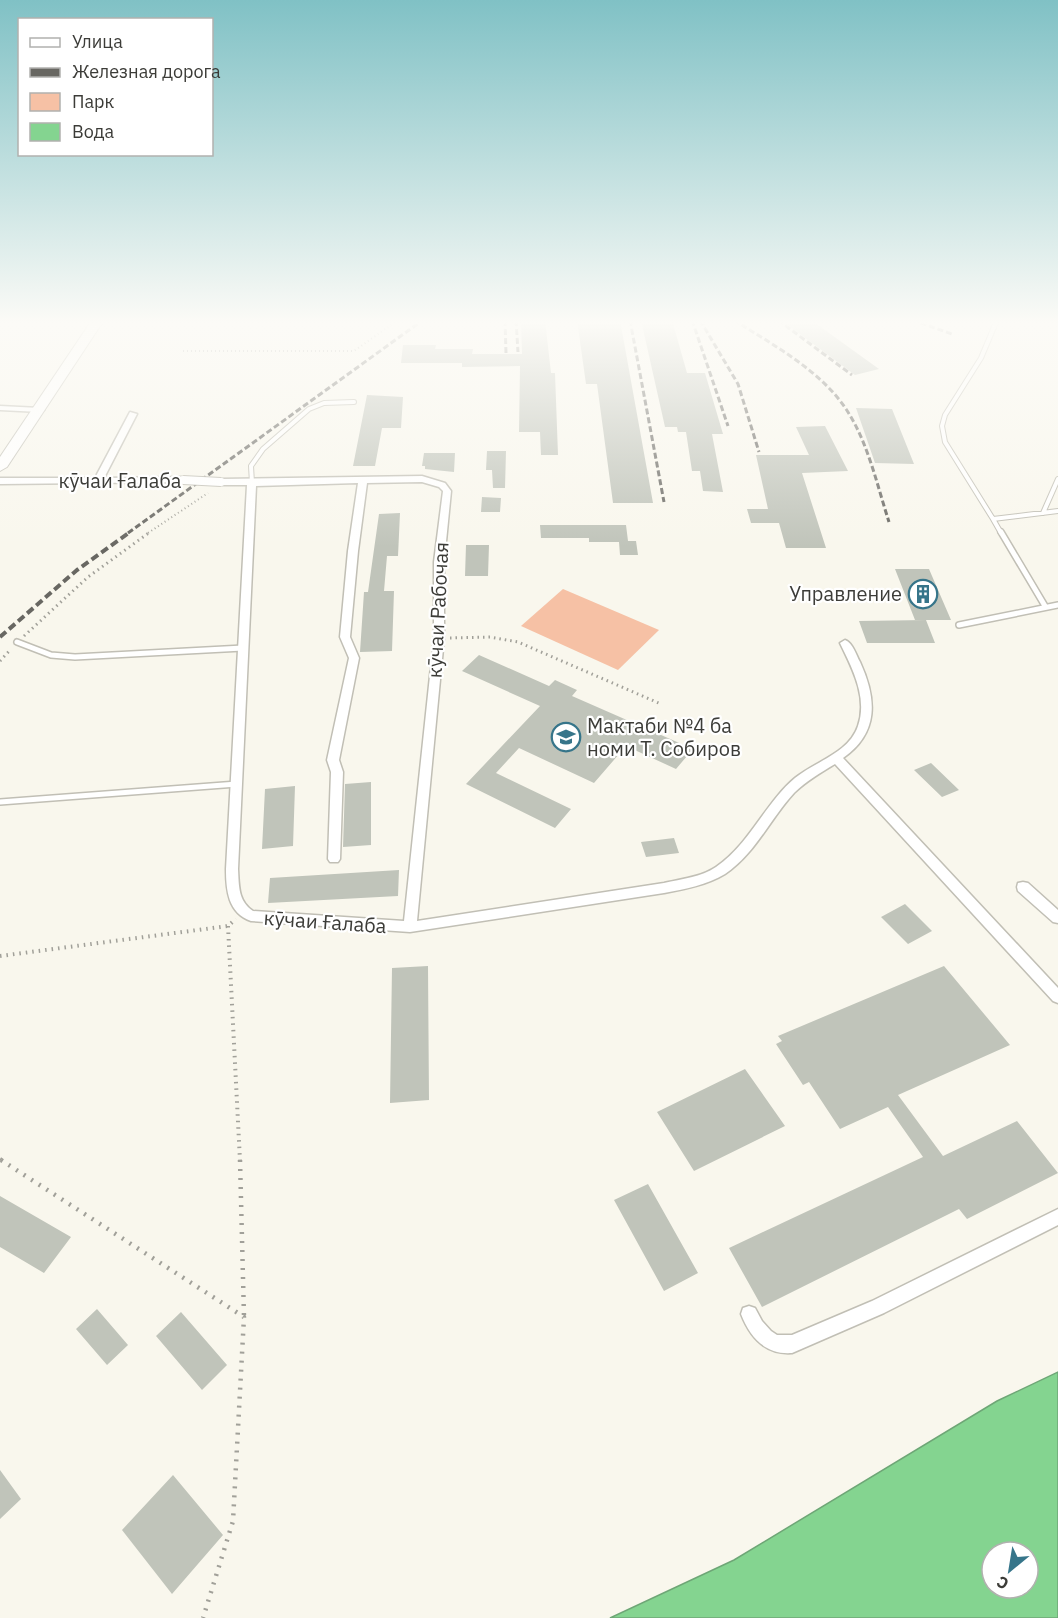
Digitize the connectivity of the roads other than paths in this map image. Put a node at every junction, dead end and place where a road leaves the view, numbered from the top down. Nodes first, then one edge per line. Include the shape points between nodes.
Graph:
1 (49, 396) edge
2 (957, 396) edge
3 (354, 402) dead end
4 (0, 408) edge
5 (40, 410) junction
6 (133, 414) dead end
7 (0, 467) edge
8 (1058, 479) edge
9 (363, 480) junction
10 (0, 481) edge
11 (98, 481) junction
12 (252, 483) junction
13 (1058, 512) edge
14 (1043, 513) junction
15 (993, 519) junction
16 (1058, 605) edge
17 (1045, 606) junction
18 (958, 625) dead end
19 (17, 642) road end
20 (845, 642) dead end
21 (243, 648) junction
22 (837, 759) junction
23 (237, 784) junction
24 (0, 802) edge
25 (334, 859) dead end
26 (1023, 887) dead end
27 (1058, 918) edge
28 (410, 927) junction
29 (1058, 998) edge
30 (1058, 1217) edge
31 (749, 1314) dead end

1 - 5 main road
2 - 15 lane via 942,426 945,442
3 - 12 lane via 324,403 302,414 263,449 251,466
4 - 5 street
5 - 7 main road
6 - 11 street
8 - 14 lane
9 - 12 street, кӯчаи Рабочая
9 - 25 street via 345,637 354,658 333,760 337,772
9 - 28 street, кӯчаи Рабочая via 422,478 442,485 447,491 439,562 439,638
10 - 11 street, кӯчаи Ғалаба
11 - 12 street, кӯчаи Ғалаба, bridge
12 - 21 street, кӯчаи Ғалаба
13 - 14 lane
14 - 15 lane
15 - 17 lane
16 - 17 lane
17 - 18 lane
19 - 21 lane via 51,655 75,657
20 - 22 street, кӯчаи Ғалаба via 865,684 868,706 863,728
21 - 23 street, кӯчаи Ғалаба
22 - 28 street, кӯчаи Ғалаба via 800,780 735,859 721,871 694,882
22 - 29 street
23 - 24 lane
23 - 28 street, кӯчаи Ғалаба via 233,896 243,912 265,919
26 - 27 street
30 - 31 street via 878,1307 792,1344 782,1346 762,1335

